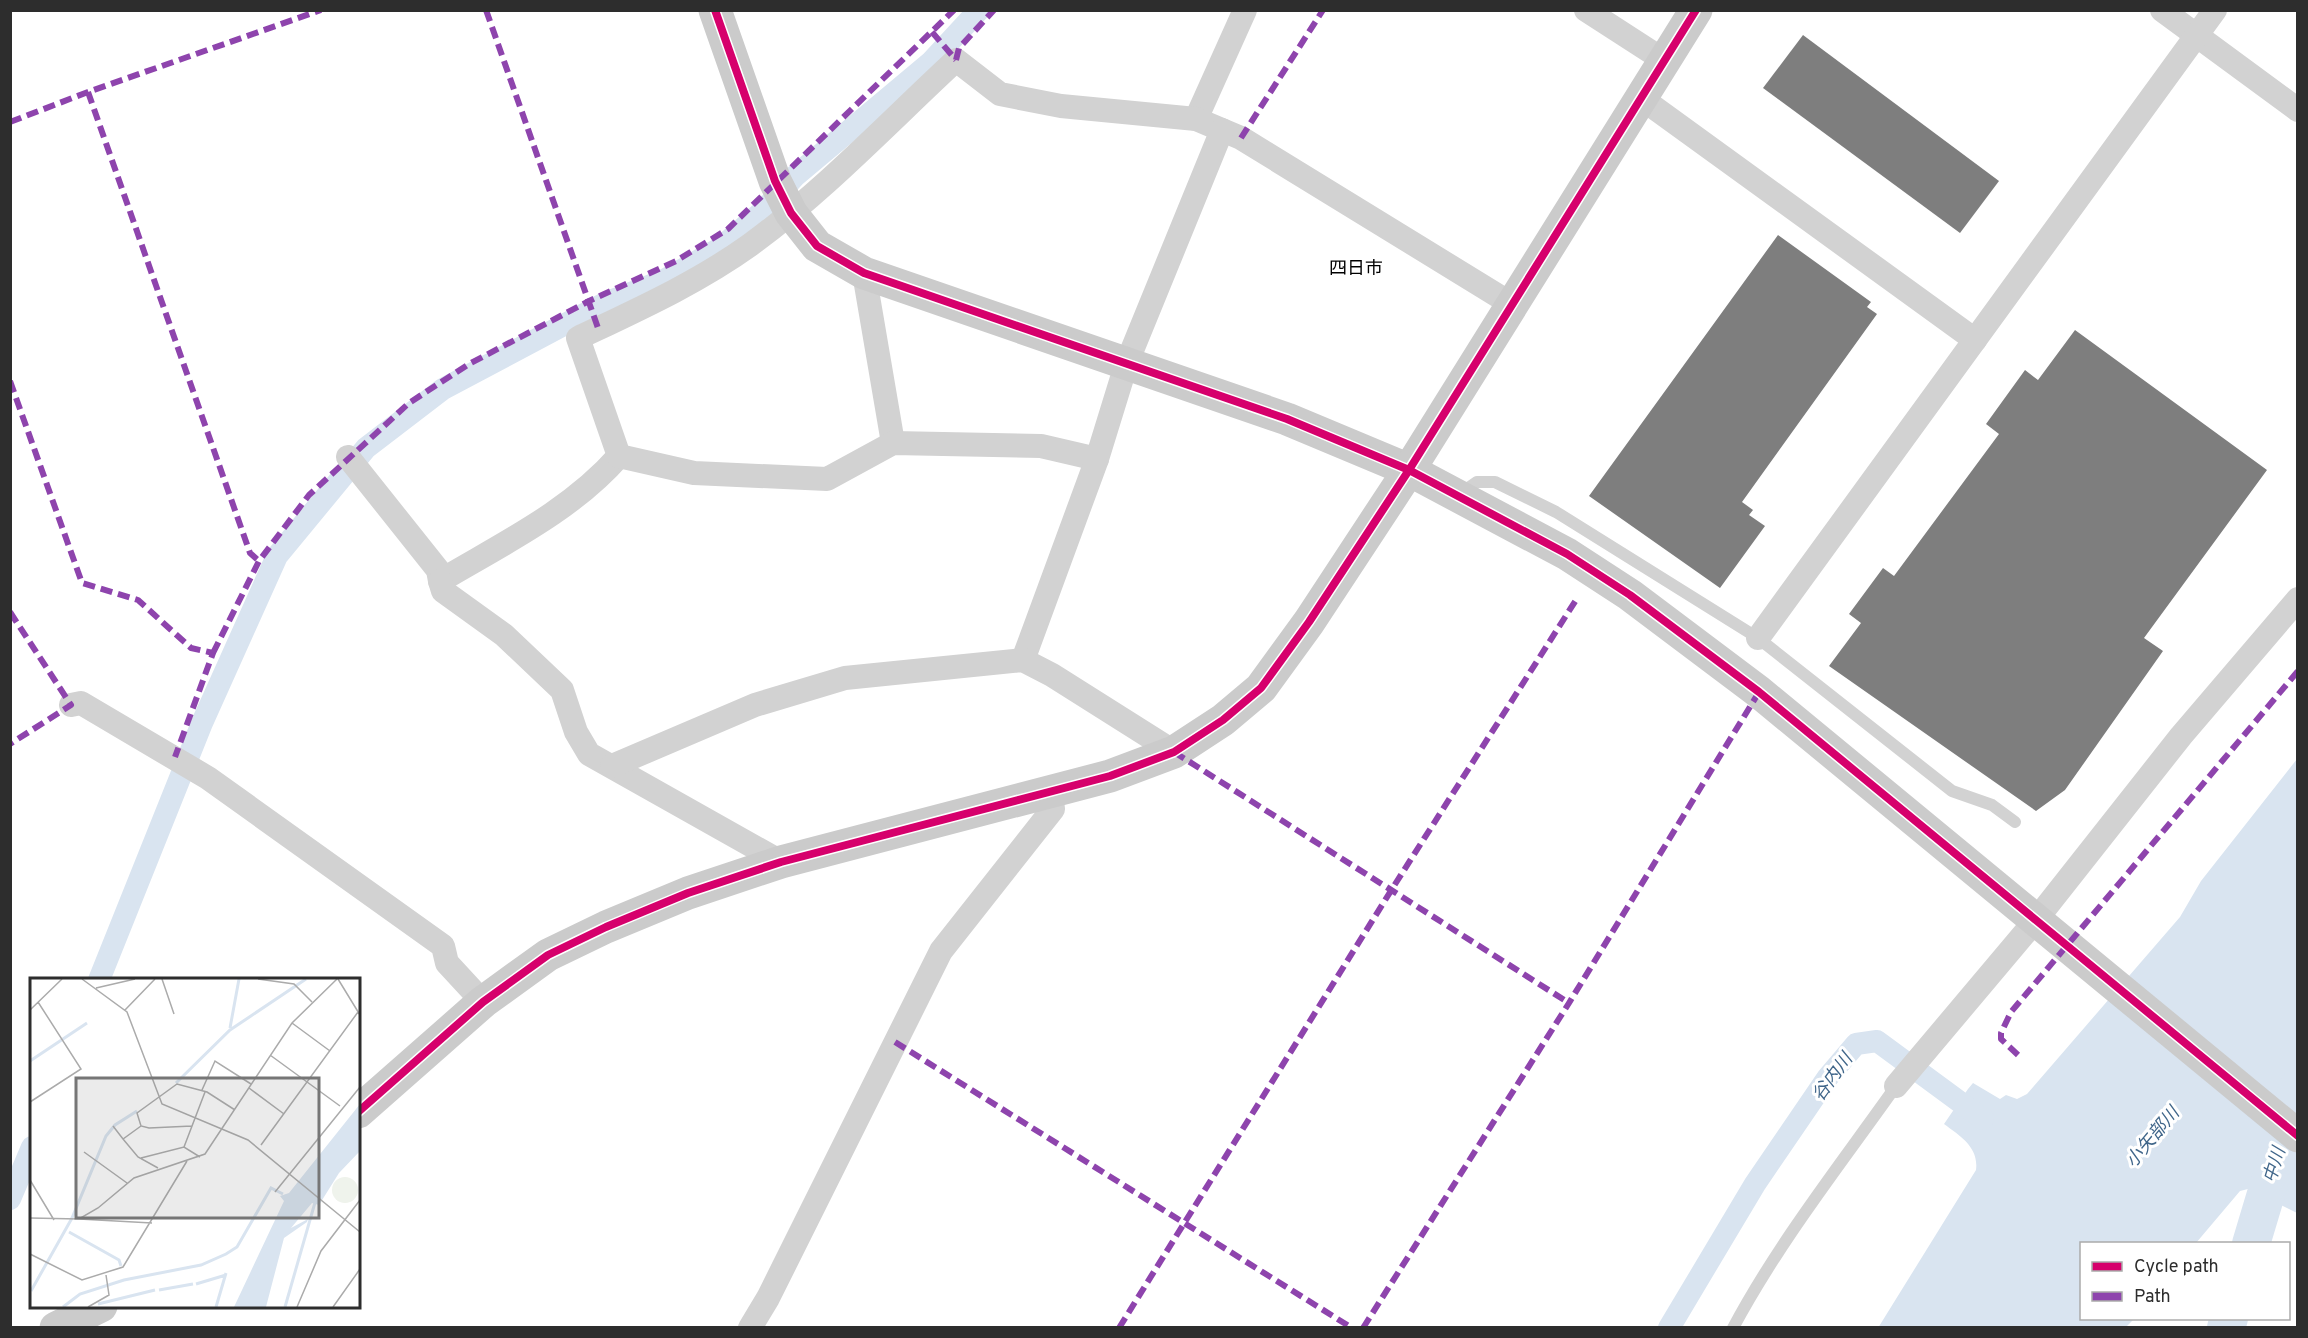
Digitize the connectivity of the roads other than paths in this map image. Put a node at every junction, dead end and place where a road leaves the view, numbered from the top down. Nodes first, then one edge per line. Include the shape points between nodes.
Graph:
1 (715, 10) edge
2 (1245, 10) edge
3 (1586, 10) edge
4 (1696, 10) edge
5 (2162, 10) edge
6 (2215, 10) edge
7 (2196, 36) junction
8 (1665, 61) junction
9 (1641, 98) junction
10 (2298, 110) edge
11 (1196, 119) junction
12 (1222, 130) junction
13 (784, 200) junction
14 (864, 273) junction
15 (1513, 305) junction
16 (1975, 340) junction
17 (1126, 365) junction
18 (893, 443) junction
19 (619, 456) junction
20 (348, 457) dead end
21 (1097, 459) junction
22 (1409, 470) junction
23 (1462, 499) junction
24 (440, 581) junction
25 (2298, 599) edge
26 (1758, 638) junction
27 (1023, 660) junction
28 (71, 705) dead end
29 (1174, 752) junction
30 (612, 766) junction
31 (1051, 793) junction
32 (2015, 822) dead end
33 (781, 862) junction
34 (2039, 924) junction
35 (483, 1002) junction
36 (1896, 1086) joint
37 (360, 1110) edge
38 (2298, 1136) edge
39 (97, 1308) edge
40 (56, 1328) edge
41 (750, 1328) edge
42 (1733, 1328) edge

1 - 13 street
2 - 11 street
3 - 8 street
4 - 8 street
5 - 7 street
6 - 7 street
7 - 10 street
7 - 16 street
8 - 9 street
9 - 15 street
9 - 16 street
11 - 12 street
11 - 13 street via 1061,106 1000,94 956,60
12 - 15 street
12 - 17 street
13 - 14 street via 817,246
13 - 19 street via 748,246 654,303 578,338
14 - 17 street
14 - 18 street
15 - 22 street
16 - 26 street
17 - 21 street
17 - 22 street via 1287,419
18 - 19 street via 827,479 694,473
18 - 21 street via 1041,447
19 - 24 street via 597,482 561,508
20 - 24 street via 438,570
21 - 27 street
22 - 23 street
22 - 29 street via 1261,688 1223,720
23 - 26 lane via 1477,482 1495,482 1556,512
23 - 34 street via 1567,554 1630,595 1759,692
24 - 30 street via 443,591 504,635 562,690 589,754
25 - 34 street via 2181,736
26 - 32 lane via 1952,790 1992,805
27 - 29 street
27 - 30 street via 845,678 755,705
28 - 35 street via 81,703 186,764 443,946 447,963
29 - 31 street
30 - 33 street
31 - 33 street
31 - 41 street via 1053,809 941,951
33 - 35 street via 688,893 606,927 548,955
34 - 36 street
34 - 38 street
35 - 37 street
36 - 42 lane via 1795,1229
39 - 40 street

